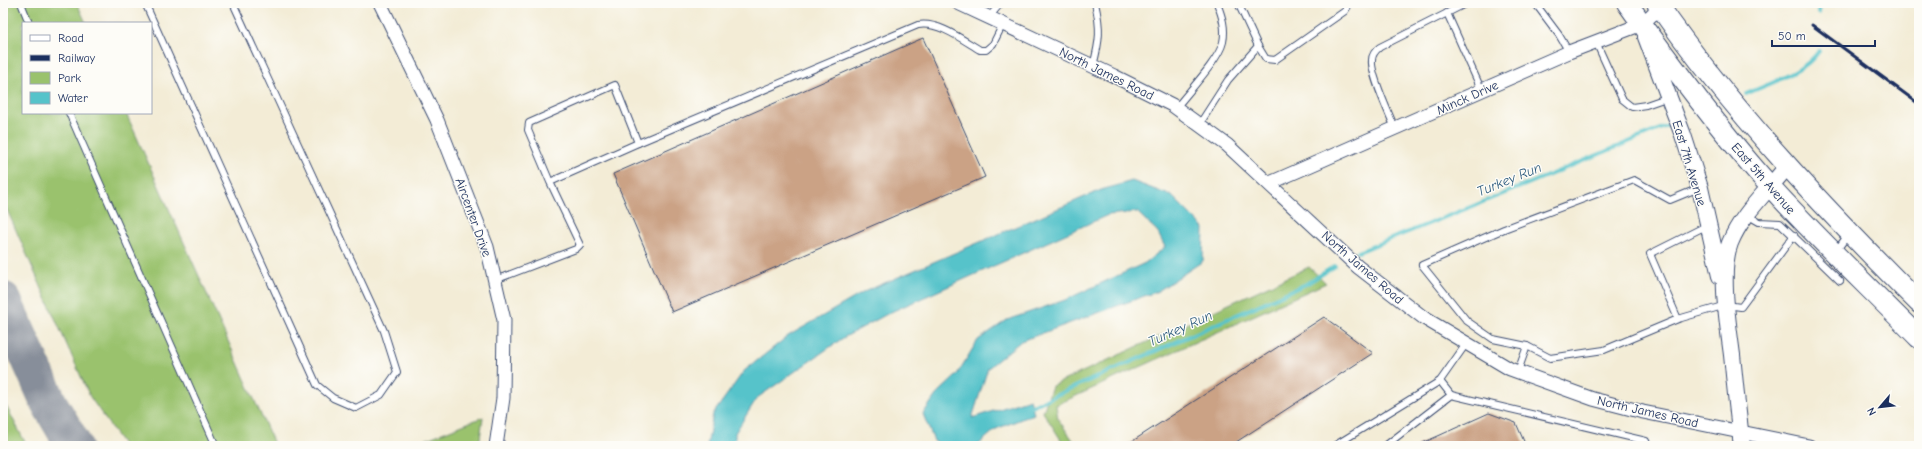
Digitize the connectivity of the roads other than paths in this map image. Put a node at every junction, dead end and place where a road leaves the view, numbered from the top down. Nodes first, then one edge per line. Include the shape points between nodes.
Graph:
1 (20, 3) edge
2 (145, 3) edge
3 (233, 3) edge
4 (380, 3) edge
5 (958, 3) edge
6 (1001, 3) edge
7 (1095, 3) edge
8 (1217, 3) edge
9 (1238, 3) edge
10 (1350, 3) edge
11 (1467, 3) edge
12 (1535, 3) edge
13 (1627, 3) edge
14 (1658, 5) edge
15 (1447, 13) junction
16 (989, 17) junction
17 (29, 22) edge
18 (1003, 24) junction
19 (1642, 24) junction
20 (1596, 42) junction
21 (1258, 46) junction
22 (1569, 52) junction
23 (1093, 66) junction
24 (1482, 91) junction
25 (1669, 97) junction
26 (1176, 108) junction
27 (69, 114) edge
28 (1199, 125) junction
29 (1395, 128) junction
30 (638, 143) junction
31 (1788, 165) junction
32 (550, 182) junction
33 (1270, 183) junction
34 (1771, 187) junction
35 (1700, 188) junction
36 (1747, 215) junction
37 (1709, 225) junction
38 (1850, 232) junction
39 (1794, 235) junction
40 (1829, 259) junction
41 (495, 280) junction
42 (1840, 281) dead end
43 (1919, 303) edge
44 (1726, 305) junction
45 (1678, 319) junction
46 (1919, 338) edge
47 (1466, 344) junction
48 (1527, 346) junction
49 (1518, 371) junction
50 (1440, 381) junction
51 (1451, 395) junction
52 (1741, 439) edge
53 (216, 446) edge
54 (496, 446) edge
55 (1334, 446) edge
56 (1385, 446) edge
57 (1648, 446) edge
58 (1809, 446) edge

1 - 17 lane
2 - 3 lane via 317,385 333,398 356,408 381,395 397,372 384,331
4 - 41 street, Aircenter Drive via 437,120 487,247
5 - 16 street, North James Road
6 - 16 lane
7 - 23 lane via 1100,41
8 - 26 lane via 1223,17 1223,43 1217,55
9 - 21 lane
10 - 21 lane via 1345,11 1275,60 1266,59
11 - 15 lane
12 - 22 lane
13 - 19 main road, East 5th Avenue
14 - 19 street, Minck Drive
14 - 31 main road, East 5th Avenue via 1731,100
15 - 24 lane
15 - 29 lane via 1380,47 1375,52 1372,60 1373,70
16 - 18 street, North James Road
18 - 23 street, North James Road
18 - 30 lane via 993,44 986,50 980,50 938,28 918,25
19 - 20 street, Minck Drive
19 - 25 street, East 7th Avenue
19 - 34 main road, East 5th Avenue via 1689,88
20 - 22 street, Minck Drive
20 - 25 lane via 1622,99 1632,107
21 - 28 lane via 1228,80
22 - 24 street, Minck Drive
23 - 26 street, North James Road
24 - 29 street, Minck Drive
25 - 35 street, East 7th Avenue
26 - 28 street, North James Road
27 - 53 lane
28 - 33 street, North James Road via 1227,145
29 - 33 street, Minck Drive
30 - 32 lane
30 - 32 lane via 615,84 529,123 528,130
31 - 34 street, East 7th Avenue
31 - 38 main road, East 5th Avenue
32 - 41 lane via 580,245 576,249
33 - 47 street, North James Road via 1358,267 1424,318
34 - 36 street, East 7th Avenue
34 - 40 main road, East 5th Avenue
35 - 37 street, East 7th Avenue
35 - 48 lane via 1670,200 1634,180 1504,229 1422,265 1467,321 1493,339
36 - 39 lane via 1759,222 1780,222
36 - 44 street, East 7th Avenue via 1733,236 1728,250
37 - 44 street, East 7th Avenue
37 - 45 lane via 1650,254
38 - 40 lane
38 - 43 main road, East 5th Avenue
39 - 40 lane
39 - 44 lane via 1741,307
40 - 42 lane
40 - 46 main road, East 5th Avenue
41 - 54 street, Aircenter Drive via 504,320 503,398
44 - 45 lane
44 - 52 street, East 7th Avenue
45 - 48 lane via 1604,350 1550,358
47 - 49 street, North James Road
47 - 50 lane
48 - 49 lane
49 - 52 street, North James Road via 1593,399
50 - 51 lane
50 - 55 lane
51 - 56 lane
51 - 57 lane via 1646,441
52 - 58 street, North James Road

